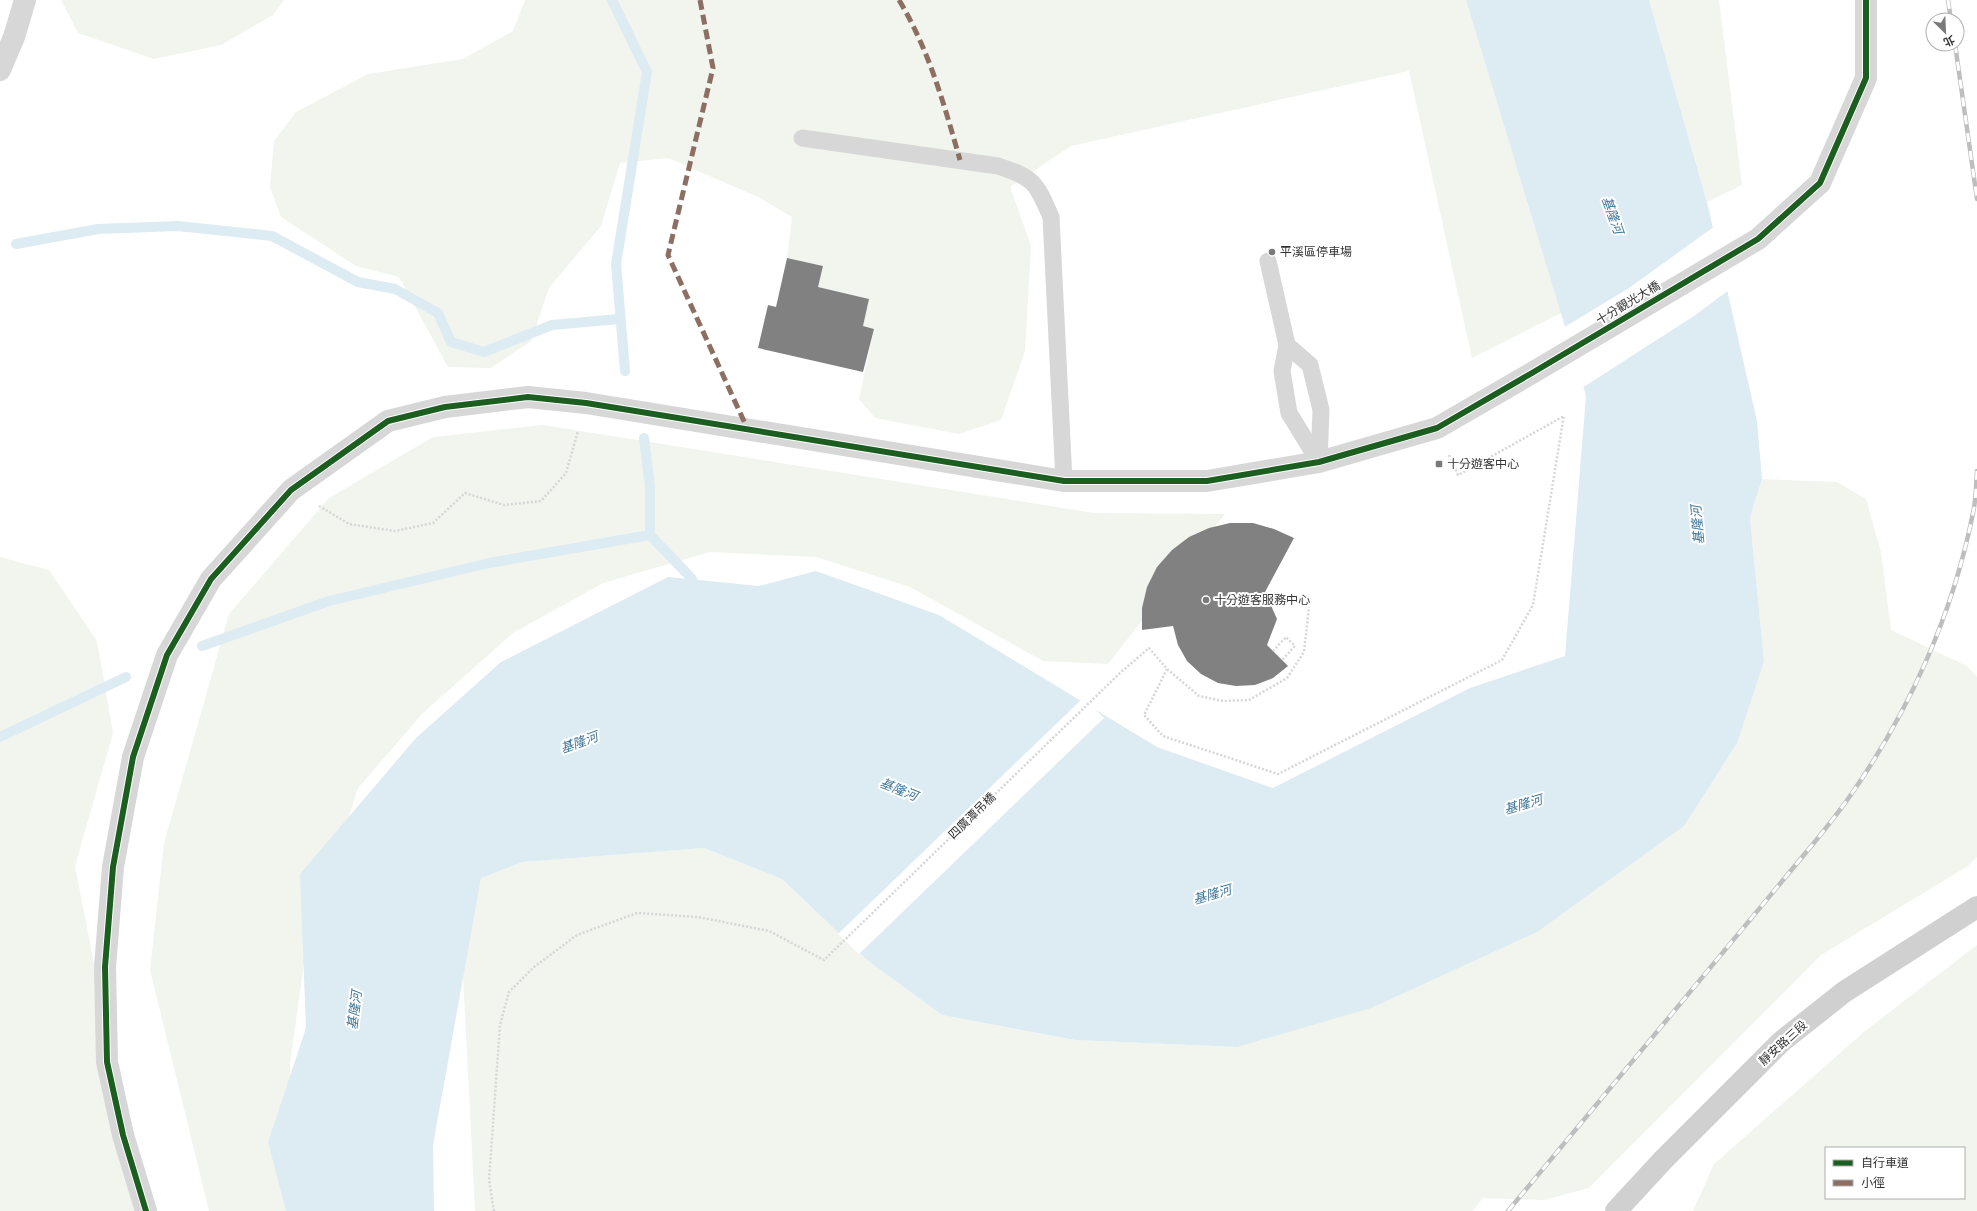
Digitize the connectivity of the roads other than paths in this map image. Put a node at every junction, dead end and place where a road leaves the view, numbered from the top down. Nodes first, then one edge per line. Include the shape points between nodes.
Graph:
1 (25, 0) edge
2 (1866, 0) edge
3 (0, 70) edge
4 (802, 138) dead end
5 (1268, 261) dead end
6 (1288, 345) junction
7 (1319, 462) junction
8 (1064, 481) junction
9 (1977, 907) edge
10 (146, 1211) edge
11 (1616, 1211) edge

1 - 3 street via 14,37
2 - 7 street, 十分觀光大橋 via 1866,78 1820,183 1758,239 1437,428
4 - 8 lane via 998,166 1020,173 1038,187 1051,217
5 - 6 lane
6 - 7 lane via 1282,371 1288,414
6 - 7 lane via 1310,365 1322,410
7 - 8 street, 十分觀光大橋 via 1207,481
8 - 10 street, 十分觀光大橋 via 586,403 528,396 445,407 388,421 291,490 211,579 167,655 133,757 113,867 105,967 107,1062 123,1135
9 - 11 main road, 靜安路三段 via 1844,992 1781,1042

